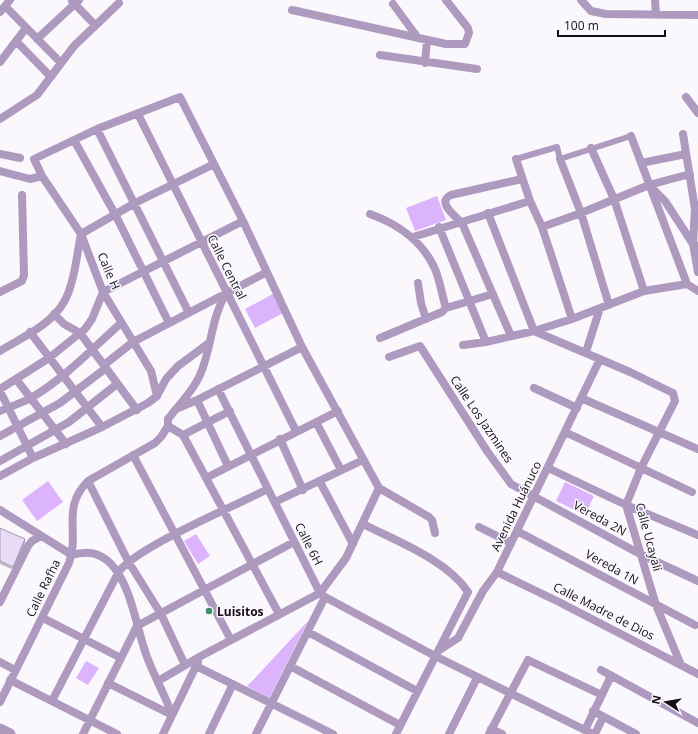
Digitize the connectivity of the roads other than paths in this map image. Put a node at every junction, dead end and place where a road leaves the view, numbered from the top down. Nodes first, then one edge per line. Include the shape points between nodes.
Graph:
1 (446, 0) edge
2 (581, 0) edge
3 (655, 0) edge
4 (75, 1) edge
5 (119, 3) dead end
6 (393, 4) dead end
7 (5, 6) edge
8 (292, 10) dead end
9 (698, 14) edge
10 (656, 15) junction
11 (95, 25) junction
12 (26, 28) junction
13 (418, 38) junction
14 (37, 39) junction
15 (427, 40) junction
16 (16, 41) junction
17 (380, 55) dead end
18 (0, 61) edge
19 (61, 63) junction
20 (425, 63) junction
21 (477, 69) dead end
22 (51, 77) junction
23 (686, 97) dead end
24 (698, 113) edge
25 (138, 114) junction
26 (2, 116) edge
27 (97, 129) junction
28 (683, 134) dead end
29 (631, 136) joint
30 (74, 140) junction
31 (591, 148) junction
32 (0, 154) edge
33 (686, 154) junction
34 (20, 158) dead end
35 (516, 159) joint
36 (560, 159) junction
37 (641, 163) junction
38 (214, 164) junction
39 (0, 171) edge
40 (690, 174) junction
41 (42, 176) junction
42 (522, 179) junction
43 (173, 185) junction
44 (649, 185) junction
45 (22, 196) dead end
46 (614, 199) junction
47 (530, 201) junction
48 (135, 203) junction
49 (488, 213) junction
50 (115, 214) junction
51 (370, 214) dead end
52 (581, 214) junction
53 (243, 221) junction
54 (462, 223) junction
55 (439, 227) junction
56 (542, 227) junction
57 (81, 234) junction
58 (412, 237) junction
59 (201, 242) junction
60 (695, 245) edge
61 (163, 261) junction
62 (142, 271) junction
63 (267, 272) junction
64 (698, 272) edge
65 (418, 283) dead end
66 (687, 284) junction
67 (644, 291) junction
68 (698, 291) edge
69 (0, 292) edge
70 (103, 292) junction
71 (227, 293) junction
72 (493, 294) junction
73 (468, 301) junction
74 (609, 305) junction
75 (446, 308) junction
76 (600, 308) junction
77 (54, 314) junction
78 (189, 314) junction
79 (426, 319) junction
80 (572, 319) junction
81 (121, 323) junction
82 (169, 323) junction
83 (534, 331) junction
84 (30, 332) junction
85 (80, 333) junction
86 (512, 336) junction
87 (380, 338) dead end
88 (133, 342) junction
89 (486, 342) junction
90 (209, 343) junction
91 (463, 345) dead end
92 (302, 347) junction
93 (0, 350) edge
94 (94, 350) junction
95 (586, 352) junction
96 (389, 357) dead end
97 (49, 358) junction
98 (600, 359) junction
99 (105, 367) junction
100 (264, 367) junction
101 (62, 375) junction
102 (16, 379) junction
103 (117, 384) junction
104 (534, 388) dead end
105 (218, 389) junction
106 (0, 390) edge
107 (76, 391) junction
108 (156, 396) junction
109 (31, 398) junction
110 (581, 398) junction
111 (197, 400) junction
112 (88, 407) junction
113 (9, 408) junction
114 (577, 408) junction
115 (176, 409) junction
116 (137, 410) junction
117 (230, 411) junction
118 (338, 411) junction
119 (0, 412) edge
120 (43, 414) junction
121 (207, 422) junction
122 (316, 422) junction
123 (168, 426) junction
124 (18, 427) junction
125 (102, 427) junction
126 (56, 431) junction
127 (296, 431) junction
128 (565, 432) junction
129 (658, 433) junction
130 (183, 435) junction
131 (0, 436) edge
132 (280, 439) junction
133 (66, 444) junction
134 (27, 446) junction
135 (698, 449) edge
136 (252, 454) junction
137 (133, 455) junction
138 (33, 458) junction
139 (364, 460) junction
140 (0, 461) edge
141 (228, 466) junction
142 (548, 468) junction
143 (641, 468) junction
144 (341, 470) junction
145 (0, 476) edge
146 (206, 478) junction
147 (88, 481) junction
148 (320, 482) junction
149 (379, 488) junction
150 (268, 489) junction
151 (303, 490) junction
152 (692, 492) dead end
153 (534, 496) junction
154 (275, 502) junction
155 (626, 505) junction
156 (223, 512) junction
157 (2, 513) edge
158 (363, 524) junction
159 (479, 527) dead end
160 (517, 531) junction
161 (435, 533) dead end
162 (176, 534) junction
163 (698, 535) edge
164 (42, 536) junction
165 (294, 542) junction
166 (511, 543) junction
167 (353, 544) junction
168 (640, 554) junction
169 (72, 555) junction
170 (128, 561) junction
171 (251, 565) junction
172 (497, 572) junction
173 (118, 573) junction
174 (698, 581) edge
175 (203, 589) junction
176 (323, 595) junction
177 (1, 598) edge
178 (656, 605) junction
179 (161, 614) junction
180 (279, 614) junction
181 (42, 618) junction
182 (695, 625) dead end
183 (137, 626) junction
184 (308, 632) junction
185 (84, 638) junction
186 (230, 640) junction
187 (437, 654) junction
188 (201, 656) junction
189 (121, 658) junction
190 (0, 662) edge
191 (185, 665) junction
192 (681, 665) junction
193 (196, 666) junction
194 (290, 666) junction
195 (15, 670) junction
196 (601, 670) dead end
197 (698, 674) edge
198 (611, 676) junction
199 (477, 678) junction
200 (10, 680) junction
201 (158, 681) junction
202 (108, 683) junction
203 (233, 684) junction
204 (417, 691) junction
205 (509, 694) junction
206 (602, 695) junction
207 (52, 701) junction
208 (0, 702) edge
209 (271, 704) junction
210 (593, 711) junction
211 (172, 715) junction
212 (603, 717) junction
213 (90, 720) junction
214 (698, 723) edge
215 (400, 725) junction
216 (0, 729) edge
217 (584, 730) junction
218 (490, 731) edge
219 (10, 734) edge
220 (83, 734) edge
221 (117, 734) edge
222 (163, 734) edge
223 (209, 734) edge
224 (256, 734) edge
225 (333, 734) edge
226 (396, 734) edge
227 (449, 734) edge
228 (502, 734) edge
229 (594, 734) edge
230 (636, 734) edge

1 - 15 street via 468,28 465,44
2 - 10 street via 591,11 606,14
3 - 10 street
4 - 11 street
4 - 14 street
5 - 11 street
6 - 13 street
7 - 12 street
8 - 13 street
9 - 10 street
11 - 19 street
12 - 14 street
12 - 16 street
13 - 15 street
14 - 19 street
15 - 20 street
16 - 18 street
16 - 22 street
17 - 20 street
19 - 22 street
20 - 21 street
22 - 26 street via 37,95
23 - 24 street
25 - 27 street
25 - 38 street via 180,97
25 - 43 street, Calle Central
27 - 30 street
27 - 48 street
28 - 33 street
29 - 31 street
29 - 37 street
30 - 41 street, Calle H via 34,159
30 - 50 street
31 - 36 street
31 - 46 street
32 - 34 street
33 - 37 street
33 - 40 street
35 - 36 street via 557,147
35 - 42 street
36 - 52 street
37 - 44 street
38 - 43 street
38 - 53 street
39 - 41 street via 30,179
40 - 44 street
40 - 60 street via 695,209
41 - 57 street, Calle H
42 - 47 street
42 - 54 street via 447,196 446,205
43 - 48 street
43 - 59 street, Calle Central
44 - 46 street
44 - 60 street via 665,201
44 - 66 street
45 - 69 street via 24,275 22,281
46 - 52 street
46 - 67 street
47 - 49 street
47 - 56 street
48 - 50 street
48 - 61 street
49 - 54 street
49 - 83 street
50 - 57 street
50 - 62 street
51 - 58 street via 383,218
52 - 56 street
52 - 74 street
53 - 59 street
53 - 63 street
54 - 55 street
54 - 72 street
55 - 58 street
55 - 73 street
56 - 80 street
57 - 70 street, Calle H
57 - 77 street via 69,288 64,302
58 - 75 street via 435,270
59 - 61 street
59 - 71 street, Calle Central
60 - 64 street
61 - 62 street
61 - 78 street
62 - 70 street
62 - 82 street
63 - 71 street
63 - 92 street
65 - 79 street
66 - 67 street
66 - 68 street
67 - 74 street
70 - 81 street, Calle H
70 - 85 street via 92,319
71 - 78 street
71 - 90 street via 217,308
71 - 100 street, Calle Central
72 - 73 street
72 - 86 street
73 - 75 street
73 - 89 street
74 - 76 street
75 - 79 street
76 - 80 street
76 - 95 street
77 - 84 street
77 - 85 street via 64,324
78 - 82 street
79 - 87 street
80 - 83 street
81 - 88 street, Calle H
81 - 94 street
82 - 88 street
83 - 86 street
83 - 95 street
84 - 93 street
84 - 97 street
85 - 94 street
85 - 97 street
86 - 89 street
88 - 99 street
88 - 108 street, Calle H via 150,371
89 - 91 street
90 - 108 street via 178,366
90 - 115 street via 201,374
92 - 100 street
92 - 118 street
94 - 99 street
94 - 101 street
95 - 98 street
96 - 153 street, Calle Los Jazmines via 420,346 511,484
97 - 101 street
97 - 102 street
98 - 110 street, Avenida Huánuco
98 - 129 street, Calle Ucayali via 673,393 674,401
99 - 103 street
99 - 107 street
100 - 105 street
100 - 127 street, Calle Central
101 - 107 street
101 - 109 street
102 - 106 street
102 - 109 street
103 - 112 street
103 - 116 street
104 - 114 street
105 - 111 street
105 - 117 street, Calle 6H
106 - 113 street
107 - 112 street
107 - 120 street
108 - 116 street
109 - 113 street
109 - 120 street
110 - 114 street, Avenida Huánuco
110 - 129 street
111 - 115 street
111 - 121 street
112 - 125 street
112 - 126 street
113 - 119 street
113 - 124 street
114 - 128 street, Avenida Huánuco
115 - 123 street via 168,419
116 - 125 street
117 - 121 street
117 - 136 street, Calle 6H
118 - 122 street
118 - 139 street
120 - 124 street
120 - 126 street
121 - 130 street
121 - 141 street
122 - 127 street
122 - 144 street
123 - 130 street
123 - 137 street via 155,443
124 - 131 street
124 - 134 street
125 - 133 street
126 - 133 street
126 - 134 street
127 - 132 street
128 - 142 street, Avenida Huánuco
128 - 143 street
129 - 135 street
129 - 143 street, Calle Ucayali
130 - 146 street
132 - 136 street
132 - 151 street
133 - 138 street
134 - 138 street
134 - 140 street
136 - 141 street
136 - 150 street, Calle 6H
137 - 147 street
137 - 162 street
138 - 145 street
139 - 144 street
139 - 149 street
141 - 146 street
142 - 153 street, Avenida Huánuco
142 - 155 street
143 - 152 street
143 - 155 street, Calle Ucayali
144 - 148 street
146 - 156 street
147 - 169 street, Calle Rafha via 74,499
147 - 170 street
148 - 151 street
148 - 167 street
149 - 158 street
149 - 161 street via 429,517
150 - 154 street, Calle 6H
150 - 156 street
151 - 154 street
153 - 160 street, Avenida Huánuco
153 - 168 street, Vereda 2N
154 - 165 street, Calle 6H
155 - 163 street
155 - 168 street, Calle Ucayali
156 - 162 street
156 - 171 street
157 - 164 street
158 - 167 street
158 - 187 street via 436,561 468,590
159 - 166 street
160 - 166 street, Avenida Huánuco
160 - 178 street, Vereda 1N
162 - 170 street
162 - 175 street
164 - 169 street
164 - 177 street via 28,546
165 - 171 street
165 - 176 street, Calle 6H
166 - 172 street, Avenida Huánuco
167 - 176 street
168 - 174 street, Vereda 2N
168 - 178 street, Calle Ucayali
169 - 173 street via 84,553 104,557
169 - 181 street, Calle Rafha
170 - 173 street
170 - 179 street
171 - 175 street
171 - 180 street
172 - 187 street, Avenida Huánuco via 483,591 458,638
172 - 192 street, Calle Madre de Dios
173 - 183 street via 127,587
173 - 185 street
175 - 179 street
175 - 186 street
176 - 180 street
176 - 184 street
176 - 187 street
178 - 182 street, Vereda 1N
178 - 192 street, Calle Ucayali
179 - 183 street
179 - 191 street
180 - 186 street
181 - 185 street
181 - 195 street, Calle Rafha
183 - 189 street
183 - 201 street
184 - 194 street
184 - 204 street
185 - 189 street
185 - 207 street
186 - 188 street
187 - 199 street
187 - 204 street
188 - 191 street
188 - 193 street
189 - 202 street
190 - 195 street
191 - 201 street
192 - 197 street, Calle Madre de Dios
193 - 203 street
193 - 211 street
194 - 209 street
194 - 215 street
195 - 200 street, Calle Rafha
196 - 198 street
198 - 206 street
198 - 214 street
199 - 205 street
199 - 227 street
200 - 207 street
200 - 208 street, Calle Rafha
201 - 211 street
202 - 211 street
202 - 213 street
203 - 209 street
203 - 223 street
204 - 215 street
205 - 206 street via 528,660
205 - 217 street
205 - 218 street
206 - 210 street
207 - 213 street
209 - 224 street
209 - 225 street
210 - 212 street
210 - 217 street
211 - 222 street
212 - 229 street
212 - 230 street
213 - 220 street
213 - 221 street
215 - 226 street
216 - 219 street
217 - 229 street
218 - 228 street

